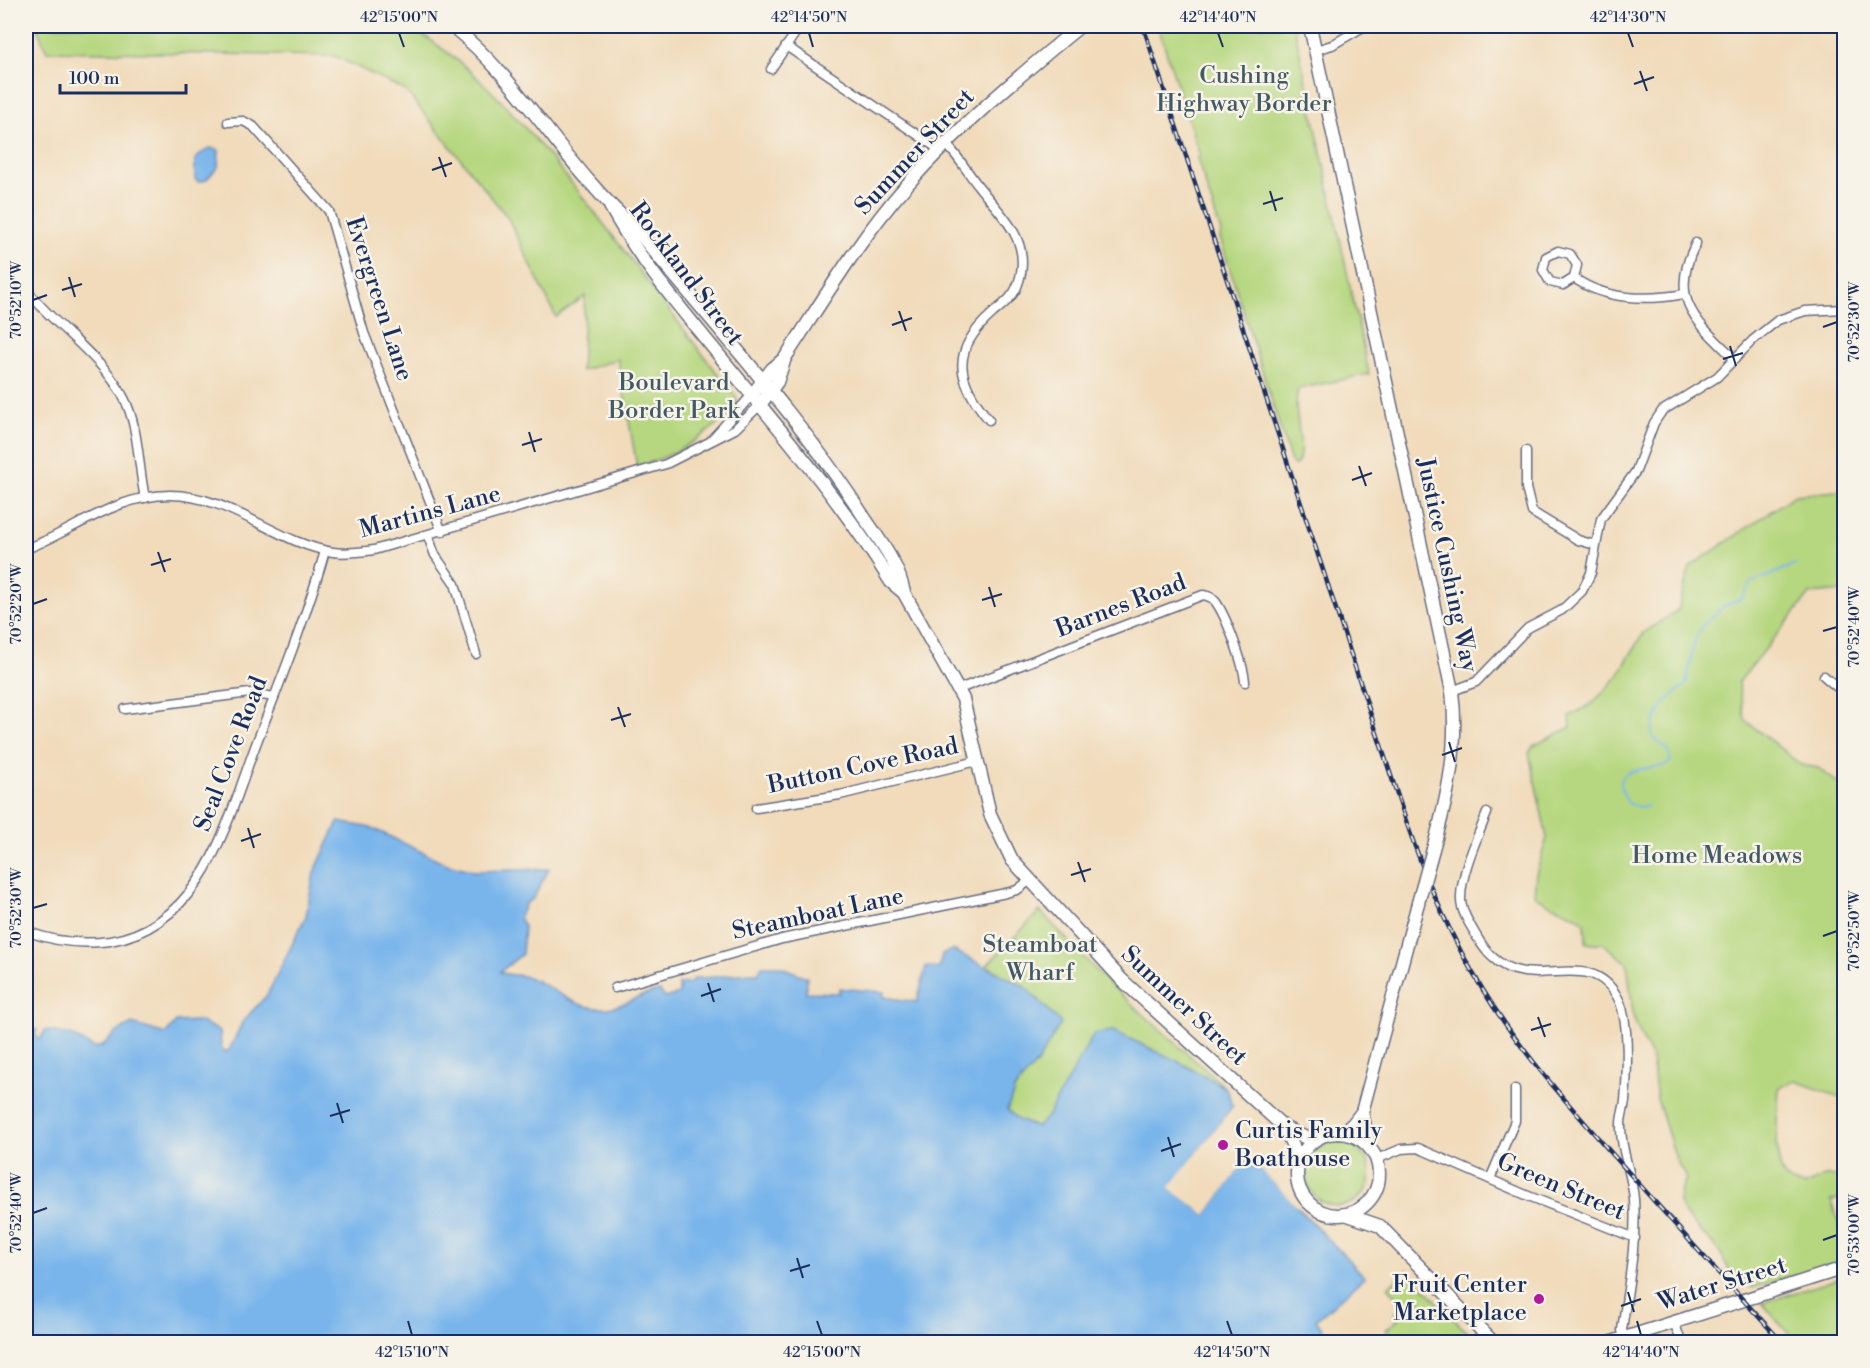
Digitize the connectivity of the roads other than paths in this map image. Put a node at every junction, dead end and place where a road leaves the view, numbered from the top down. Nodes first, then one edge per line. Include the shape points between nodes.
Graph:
1 (452, 26) edge
2 (800, 26) edge
3 (1080, 26) edge
4 (1310, 26) edge
5 (1379, 26) edge
6 (786, 46) junction
7 (1316, 50) junction
8 (771, 69) dead end
9 (228, 122) dead end
10 (943, 147) junction
11 (610, 206) junction
12 (1696, 243) dead end
13 (1574, 278) junction
14 (26, 289) edge
15 (1684, 294) junction
16 (1845, 309) edge
17 (785, 358) junction
18 (1735, 359) junction
19 (762, 382) junction
20 (770, 392) junction
21 (756, 400) junction
22 (989, 420) dead end
23 (710, 442) junction
24 (1526, 451) dead end
25 (145, 498) junction
26 (442, 532) junction
27 (428, 536) junction
28 (1595, 545) junction
29 (26, 549) edge
30 (325, 550) junction
31 (904, 593) junction
32 (476, 654) dead end
33 (1824, 676) dead end
34 (1245, 682) dead end
35 (959, 689) junction
36 (1452, 691) junction
37 (1845, 693) edge
38 (274, 698) junction
39 (125, 709) dead end
40 (977, 761) junction
41 (756, 808) dead end
42 (1487, 813) dead end
43 (1029, 881) junction
44 (26, 931) edge
45 (615, 988) dead end
46 (1515, 1089) dead end
47 (1362, 1112) junction
48 (1285, 1128) junction
49 (1340, 1133) junction
50 (1317, 1139) junction
51 (1369, 1146) junction
52 (1377, 1159) junction
53 (1298, 1168) junction
54 (1490, 1179) junction
55 (1374, 1195) junction
56 (1345, 1214) junction
57 (1380, 1226) junction
58 (1635, 1238) junction
59 (1845, 1268) edge
60 (1674, 1321) junction
61 (1618, 1340) edge
62 (1493, 1342) edge
63 (1681, 1342) edge

1 - 11 main road, Rockland Street via 492,63
2 - 6 street
3 - 10 main road, Summer Street via 991,100
4 - 7 main road, Justice Cushing Way
5 - 7 street via 1364,27
6 - 8 street
6 - 10 street
7 - 36 main road, Justice Cushing Way
9 - 26 street, Evergreen Lane via 243,121 253,126 329,211 364,333
10 - 17 main road, Summer Street via 880,219
10 - 22 street via 1011,223 1022,255 1013,294 975,330 964,351 965,384
11 - 19 main road, Rockland Street via 635,228
11 - 21 main road, Rockland Street via 632,245
12 - 15 street via 1686,269
13 - 13 street via 1577,265 1570,254 1558,250 1546,257 1543,270 1550,282 1563,285
13 - 15 street via 1616,296
14 - 25 street via 102,369 124,398 132,420
15 - 18 street via 1692,314
16 - 18 street via 1805,311 1784,318 1761,332
17 - 19 main road, Summer Street
17 - 20 main road, Summer Street via 781,375
18 - 28 street via 1709,383 1667,406 1657,417 1636,471 1600,519
19 - 20 main road, Summer Street
19 - 21 main road, Summer Street
20 - 21 main road, Summer Street
20 - 31 main road, Summer Street via 856,504 901,576
21 - 23 street, Martins Lane
21 - 23 street, Martins Lane via 735,429
21 - 31 main road, Summer Street via 826,486 891,582
23 - 26 street, Martins Lane via 666,464
24 - 28 street via 1526,488 1533,512 1578,540
25 - 29 street, Martins Lane via 101,512
25 - 30 street, Martins Lane via 177,495 210,502
26 - 27 street, Martins Lane
27 - 30 street, Martins Lane via 362,552
27 - 32 street via 435,555 455,584
28 - 36 street via 1589,578 1574,601 1528,628 1476,682
30 - 38 street, Seal Cove Road via 308,609
31 - 35 main road, Summer Street
33 - 37 street
34 - 35 street, Barnes Road via 1219,607 1212,597 1203,595
35 - 40 main road, Summer Street
36 - 47 main road, Justice Cushing Way, bridge via 1452,769
38 - 39 street via 250,693
38 - 44 street, Seal Cove Road via 201,878 173,912 127,936 80,944
40 - 41 street, Button Cove Road via 840,795
40 - 43 main road, Summer Street via 998,834
42 - 58 street via 1461,900 1483,947 1497,963 1521,972 1579,970 1598,975 1621,1004 1625,1023 1625,1094 1621,1131 1632,1188
43 - 45 street, Steamboat Lane via 1006,893 782,939
43 - 48 main road, Summer Street via 1122,980
46 - 54 street via 1515,1121
47 - 49 main road
47 - 51 main road, Justice Cushing Way
48 - 50 main road, Summer Street
48 - 53 main road, Summer Street
49 - 50 main road
49 - 51 main road
50 - 53 main road
51 - 52 main road
52 - 54 street, Green Street via 1404,1148 1418,1148
52 - 55 main road
53 - 56 main road via 1302,1192 1313,1206
54 - 58 street, Green Street
55 - 56 main road
55 - 57 main road
56 - 57 main road
57 - 62 main road
58 - 61 street, Green Street
59 - 60 main road, Water Street
60 - 61 main road, Water Street
60 - 63 street

